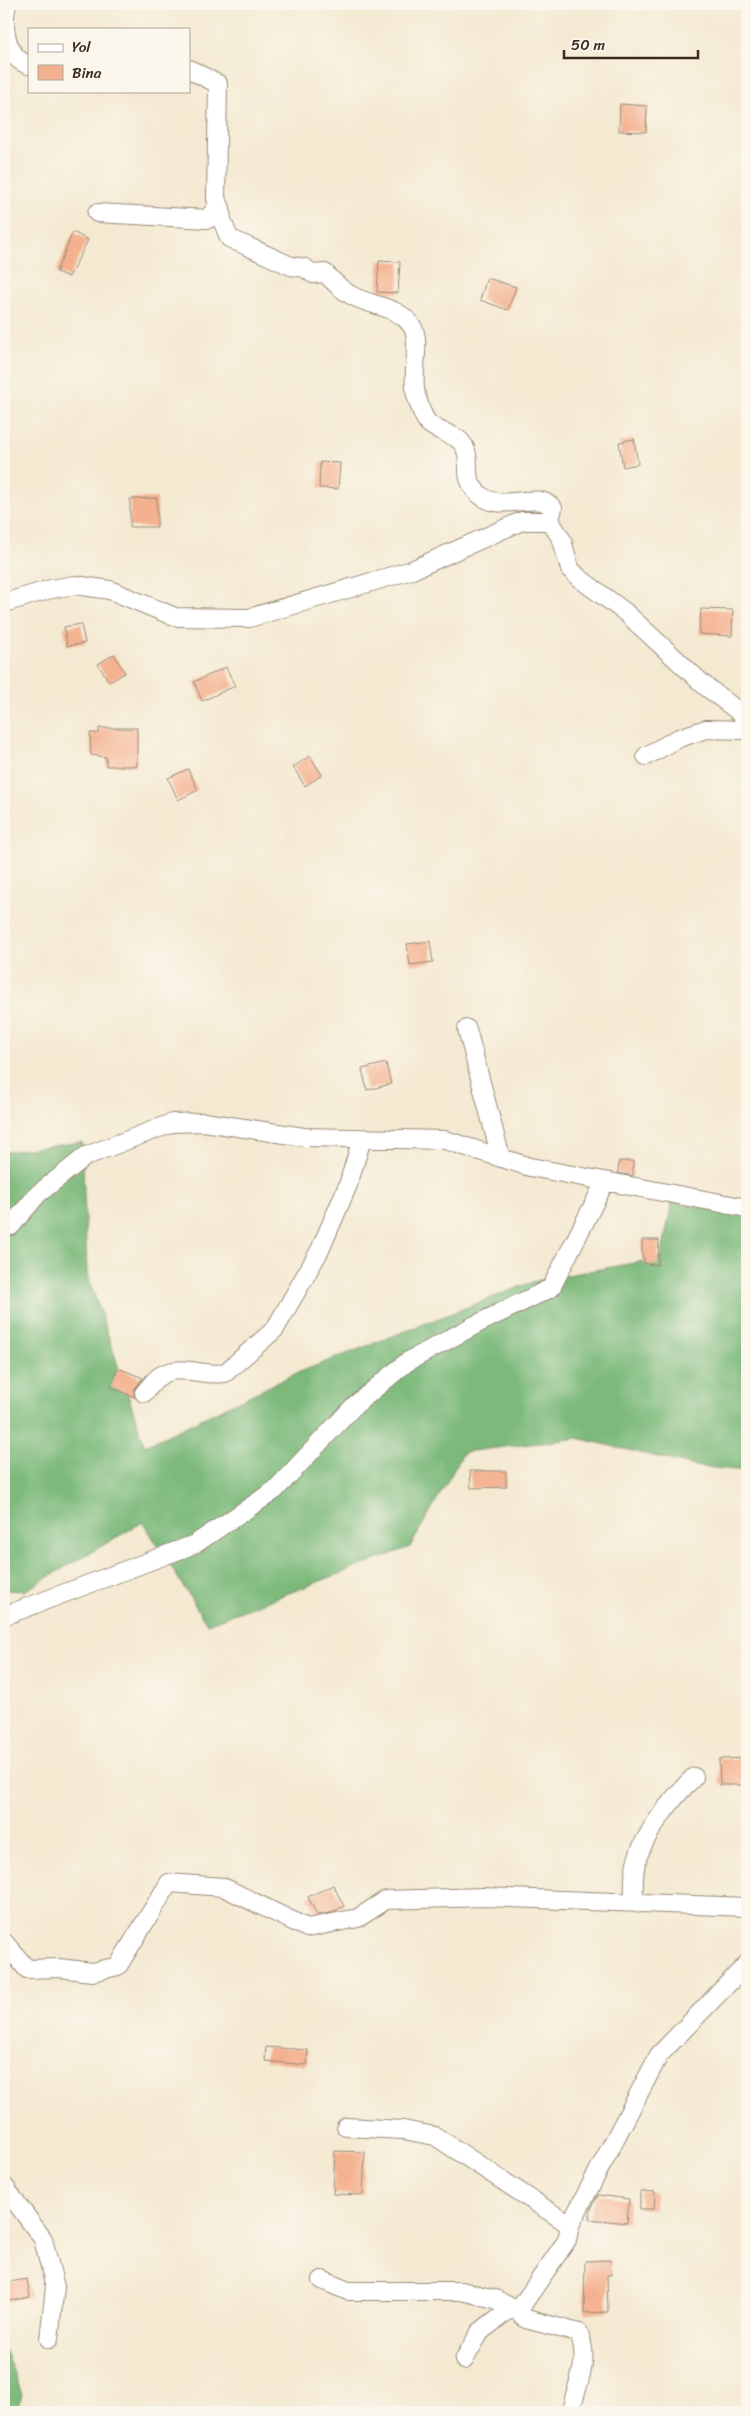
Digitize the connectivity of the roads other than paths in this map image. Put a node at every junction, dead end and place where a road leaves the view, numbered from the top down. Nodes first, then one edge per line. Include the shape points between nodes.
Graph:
1 (7, 4) edge
2 (5, 34) edge
3 (28, 64) edge
4 (190, 70) edge
5 (218, 205) junction
6 (97, 213) dead end
7 (550, 521) junction
8 (4, 603) edge
9 (747, 718) edge
10 (747, 730) edge
11 (646, 756) dead end
12 (467, 1029) dead end
13 (362, 1138) junction
14 (501, 1158) junction
15 (605, 1182) junction
16 (747, 1208) edge
17 (4, 1226) edge
18 (144, 1393) dead end
19 (4, 1616) edge
20 (694, 1777) dead end
21 (634, 1903) junction
22 (747, 1907) edge
23 (4, 1942) edge
24 (747, 1964) edge
25 (346, 2127) dead end
26 (4, 2186) edge
27 (570, 2225) junction
28 (322, 2280) dead end
29 (515, 2309) junction
30 (49, 2339) dead end
31 (464, 2360) dead end
32 (571, 2412) edge

1 - 2 street
2 - 3 street via 15,55
4 - 5 street via 218,84
5 - 6 street via 208,220
5 - 7 street via 229,238 290,266 305,268 313,274 325,273 351,296 396,312 410,324 417,342 416,394 428,423 459,439 465,448 469,481 485,500 505,504 543,502 553,508
7 - 8 street via 522,521 412,570 249,618 175,617 110,590 75,585
7 - 9 street via 562,540 570,569 625,612 704,685
10 - 11 street via 706,729 679,738
12 - 14 street
13 - 14 street via 445,1140
13 - 17 street via 304,1137 204,1122 172,1123 86,1156 38,1194 11,1226
13 - 18 street via 348,1185 320,1250 275,1329 225,1373 171,1371 159,1376
14 - 15 street
15 - 16 street
15 - 19 street via 551,1288 407,1362 354,1406 275,1490 195,1544
20 - 21 street via 664,1813 640,1850 635,1867
21 - 22 street
21 - 23 street via 484,1897 386,1900 358,1918 308,1928 223,1887 169,1883 118,1966 92,1972 59,1968 27,1970
24 - 27 street via 659,2055
25 - 27 street via 404,2130 435,2136
26 - 30 street via 43,2239 55,2287
27 - 29 street via 567,2240
28 - 29 street via 348,2292 461,2291 495,2299
29 - 31 street via 480,2332
29 - 32 street via 526,2319 579,2333 585,2361

